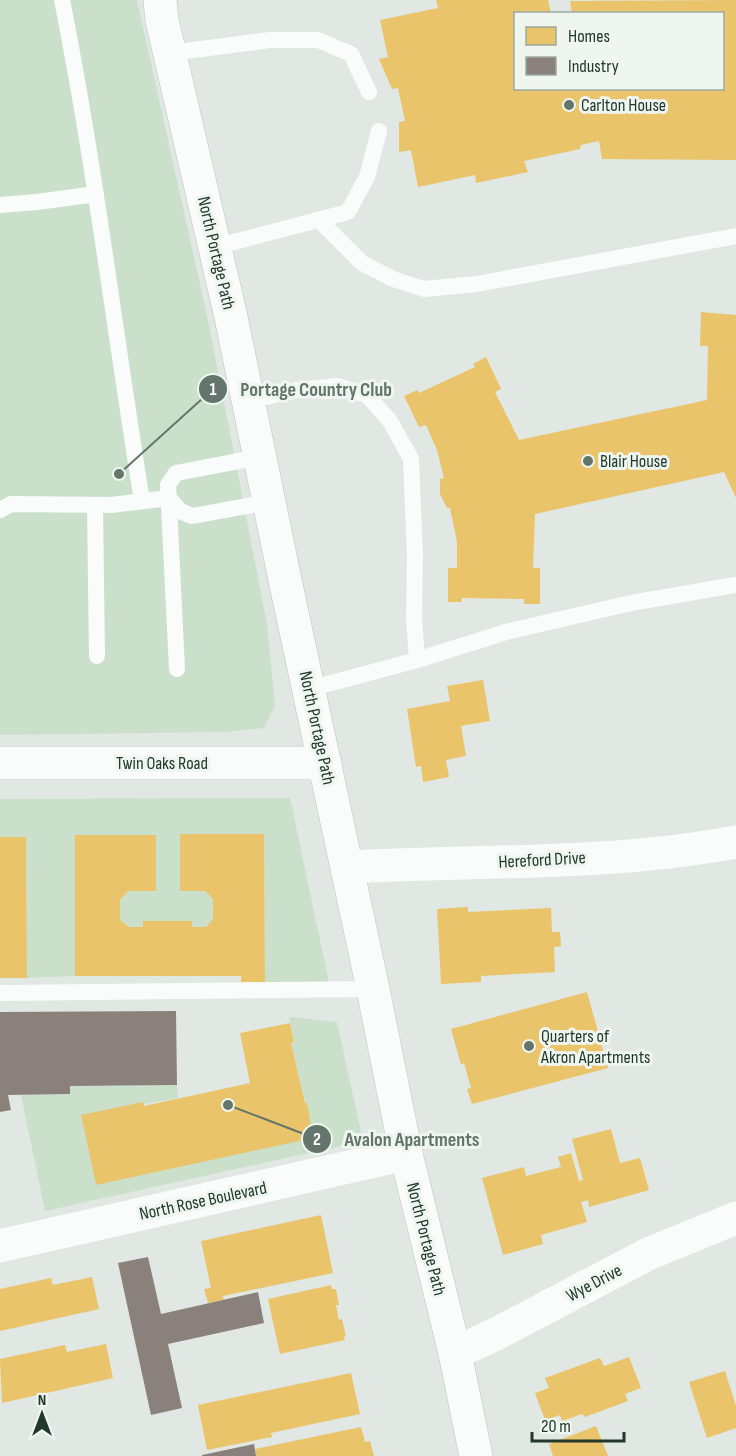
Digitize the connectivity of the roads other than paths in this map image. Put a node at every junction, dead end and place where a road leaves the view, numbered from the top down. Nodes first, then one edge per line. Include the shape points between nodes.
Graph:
1 (62, 0) edge
2 (160, 0) edge
3 (170, 53) junction
4 (369, 92) dead end
5 (379, 130) dead end
6 (96, 194) junction
7 (0, 205) edge
8 (319, 220) junction
9 (736, 236) edge
10 (215, 247) junction
11 (248, 402) junction
12 (260, 457) junction
13 (169, 498) junction
14 (142, 501) junction
15 (269, 502) junction
16 (95, 505) junction
17 (0, 510) edge
18 (736, 585) edge
19 (97, 656) dead end
20 (417, 660) junction
21 (177, 669) dead end
22 (309, 689) junction
23 (325, 763) junction
24 (0, 764) edge
25 (736, 842) edge
26 (347, 867) junction
27 (373, 989) junction
28 (0, 993) edge
29 (406, 1155) junction
30 (736, 1218) edge
31 (0, 1246) edge
32 (455, 1353) junction
33 (476, 1456) edge

1 - 6 lane
2 - 3 main road, North Portage Path
3 - 4 lane via 270,40 318,40 351,54
3 - 10 main road, North Portage Path
5 - 8 lane via 367,177 348,212
6 - 7 lane
6 - 14 lane
8 - 9 lane via 362,263 424,289 477,284
8 - 10 lane
10 - 11 main road, North Portage Path
11 - 12 main road, North Portage Path
11 - 20 lane via 297,390 337,386 367,395 390,421 411,459
12 - 13 lane via 176,473 168,485
12 - 15 main road, North Portage Path
13 - 14 lane
13 - 15 lane via 180,511 192,516
13 - 21 lane
14 - 16 lane
15 - 22 main road, North Portage Path
16 - 17 lane via 12,504
16 - 19 lane
18 - 20 lane via 631,603 506,632
20 - 22 lane
22 - 23 main road, North Portage Path
23 - 24 main road, Twin Oaks Road
23 - 26 main road, North Portage Path
25 - 26 main road, Hereford Drive via 548,862
26 - 27 main road, North Portage Path
27 - 28 lane
27 - 29 main road, North Portage Path
29 - 31 main road, North Rose Boulevard
29 - 32 main road, North Portage Path
30 - 32 main road, Wye Drive via 648,1254
32 - 33 main road, North Portage Path

